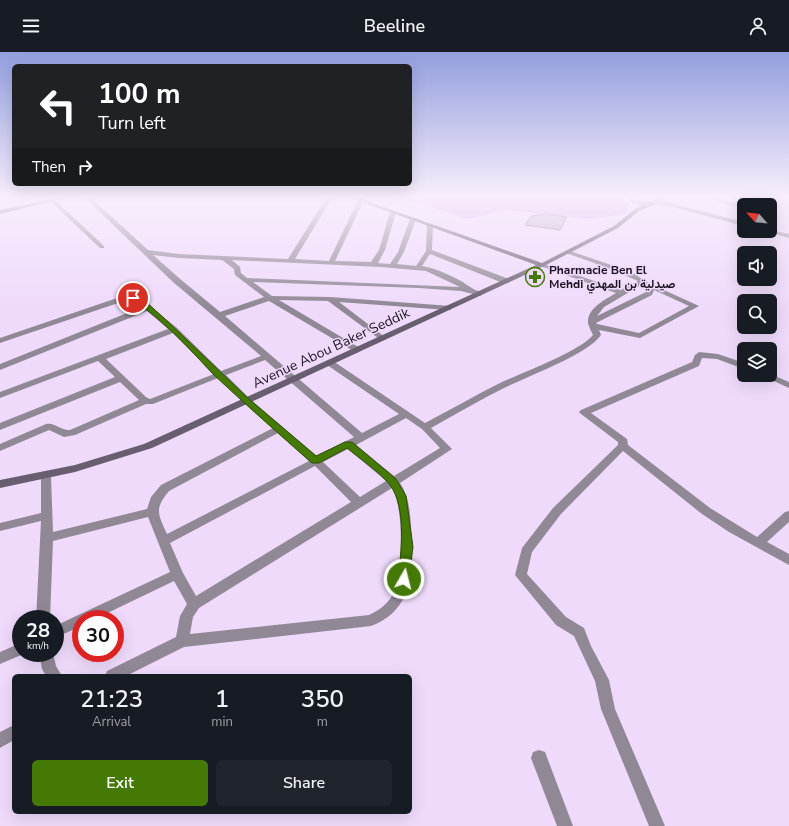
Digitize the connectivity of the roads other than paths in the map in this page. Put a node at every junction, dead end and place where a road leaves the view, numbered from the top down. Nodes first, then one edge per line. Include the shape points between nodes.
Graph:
1 (88, 234) edge
2 (127, 234) edge
3 (307, 234) edge
4 (345, 234) edge
5 (387, 234) edge
6 (408, 234) edge
7 (430, 234) edge
8 (453, 234) edge
9 (602, 234) edge
10 (102, 247) dead end
11 (146, 252) junction
12 (429, 252) junction
13 (568, 252) junction
14 (178, 256) junction
15 (213, 257) junction
16 (290, 261) junction
17 (332, 263) junction
18 (373, 265) junction
19 (542, 265) junction
20 (392, 266) junction
21 (162, 267) junction
22 (417, 269) junction
23 (244, 280) junction
24 (506, 281) junction
25 (643, 281) junction
26 (650, 286) junction
27 (475, 293) junction
28 (622, 293) junction
29 (270, 298) junction
30 (330, 299) junction
31 (148, 308) junction
32 (448, 308) junction
33 (219, 315) junction
34 (592, 324) junction
35 (174, 330) junction
36 (382, 339) junction
37 (0, 341) edge
38 (358, 350) junction
39 (267, 356) junction
40 (100, 358) junction
41 (330, 363) junction
42 (737, 364) edge
43 (0, 367) edge
44 (220, 375) junction
45 (121, 378) junction
46 (293, 380) junction
47 (777, 380) edge
48 (789, 385) edge
49 (0, 395) edge
50 (145, 401) junction
51 (246, 401) junction
52 (44, 409) junction
53 (407, 414) junction
54 (50, 426) junction
55 (0, 427) edge
56 (424, 427) junction
57 (279, 429) junction
58 (361, 438) junction
59 (348, 444) junction
60 (623, 446) junction
61 (0, 448) edge
62 (315, 460) junction
63 (46, 476) junction
64 (392, 482) junction
65 (0, 484) edge
66 (359, 503) junction
67 (152, 512) junction
68 (789, 515) edge
69 (46, 516) junction
70 (0, 528) edge
71 (47, 538) junction
72 (163, 540) junction
73 (759, 542) junction
74 (789, 560) edge
75 (177, 574) junction
76 (194, 604) junction
77 (43, 610) edge
78 (64, 628) edge
79 (182, 641) junction
80 (12, 653) edge
81 (0, 658) edge
82 (48, 662) edge
83 (53, 674) edge
84 (116, 674) edge
85 (12, 733) edge
86 (0, 740) edge
87 (539, 758) dead end
88 (565, 826) edge
89 (656, 826) edge

1 - 10 street
2 - 11 street
3 - 16 street
4 - 17 street
5 - 18 street via 382,250
6 - 20 street
7 - 12 street
8 - 19 main road
9 - 13 main road, Avenue Abou Baker Seddik
11 - 14 street
11 - 21 street
12 - 22 street
12 - 24 street
13 - 19 main road, Avenue Abou Baker Seddik
13 - 25 street
14 - 15 street
14 - 21 street
15 - 16 street
15 - 23 street via 224,258 238,268 237,274
16 - 17 street
17 - 18 street
18 - 20 street
19 - 24 main road, Avenue Abou Baker Seddik
19 - 28 street
20 - 22 street
21 - 33 street
22 - 27 street via 427,269 454,280
23 - 27 street via 419,286 461,289
23 - 29 street
24 - 27 main road, Avenue Abou Baker Seddik
25 - 26 street
25 - 28 street
26 - 34 street via 649,293
26 - 34 street via 695,306 640,336
27 - 32 main road, Avenue Abou Baker Seddik
28 - 34 street via 596,310
29 - 30 street
29 - 33 street
29 - 38 street
30 - 32 street
30 - 36 street
31 - 35 street
31 - 37 street via 136,299 123,299
31 - 43 street
32 - 36 main road, Avenue Abou Baker Seddik
33 - 39 street
34 - 56 street via 596,338 577,350 501,386
35 - 40 street
35 - 44 street
36 - 38 main road, Avenue Abou Baker Seddik
38 - 41 main road, Avenue Abou Baker Seddik
39 - 44 street
39 - 46 street
40 - 45 street
40 - 49 street
41 - 46 main road, Avenue Abou Baker Seddik
41 - 53 street
42 - 60 street via 718,357 699,355 696,364 584,412 623,441
44 - 50 street via 155,401
44 - 51 street
45 - 50 street
45 - 52 street
46 - 51 main road, Avenue Abou Baker Seddik
46 - 58 street
47 - 48 street
50 - 54 street via 72,433 64,434
51 - 57 street
51 - 63 main road, Avenue Abou Baker Seddik via 148,446
52 - 54 street
52 - 55 street
53 - 56 street
53 - 58 street
54 - 61 street
56 - 64 street via 447,449
57 - 62 street
57 - 67 street via 166,488 155,500
58 - 59 street
59 - 62 street
59 - 64 street
60 - 73 street via 706,511
60 - 89 street via 557,511 526,551 522,575 561,621 579,632 602,680 608,709
62 - 66 street
62 - 72 street
63 - 65 main road, Avenue Abou Baker Seddik
63 - 69 street
64 - 66 street
64 - 79 street via 403,503 406,569 399,594 382,617
66 - 76 street
67 - 71 street
67 - 72 street
68 - 73 street
69 - 70 street
69 - 71 street
71 - 77 street
72 - 75 street
73 - 74 street
75 - 76 street
75 - 78 street
76 - 79 street via 187,616
79 - 84 street
80 - 81 street
82 - 83 street
85 - 86 street
87 - 88 street

